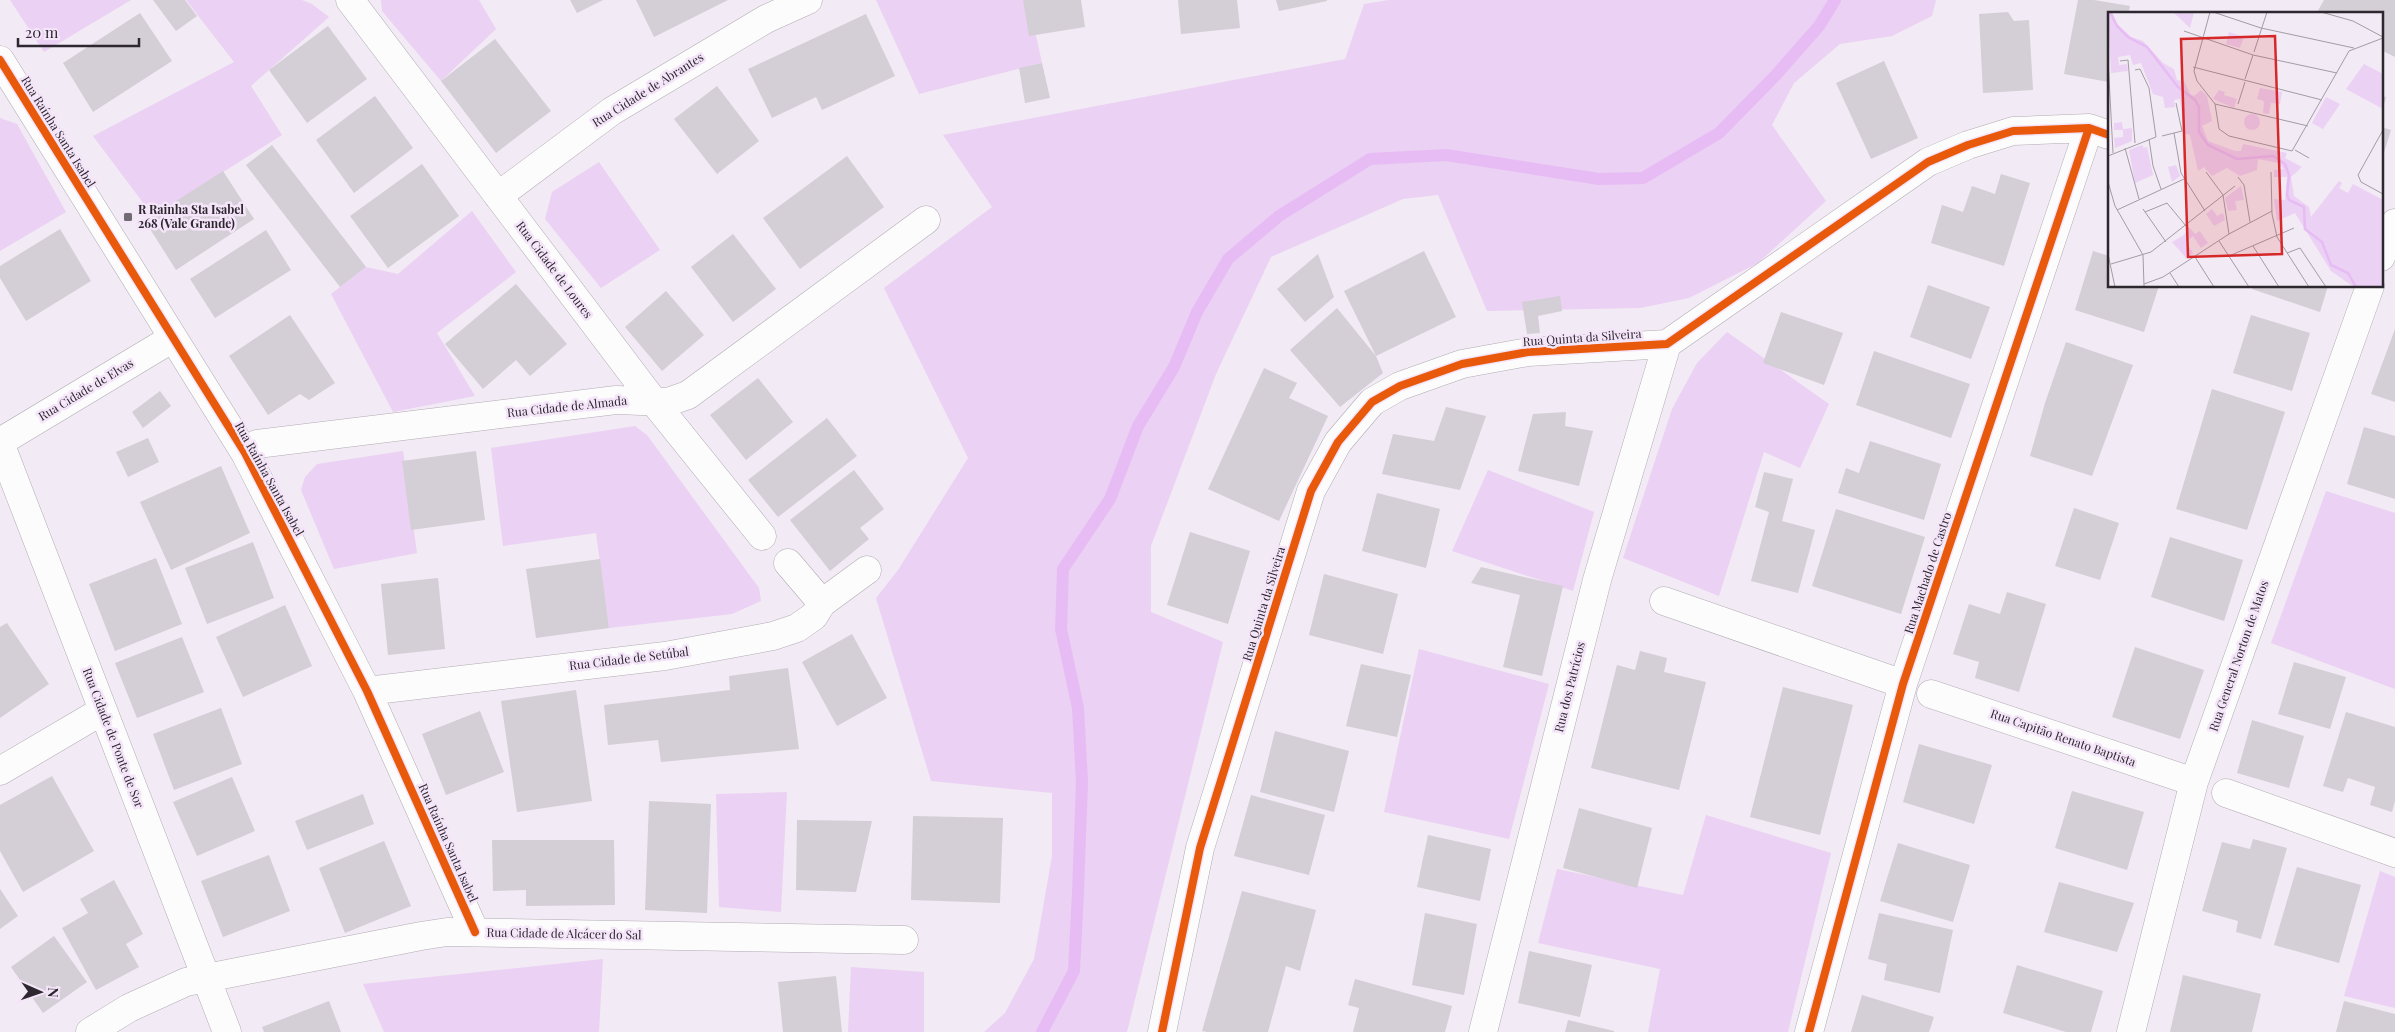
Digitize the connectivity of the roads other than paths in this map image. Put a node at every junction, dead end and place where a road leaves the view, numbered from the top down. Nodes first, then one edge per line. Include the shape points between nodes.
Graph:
1 (350, 0) edge
2 (808, 0) edge
3 (2, 68) edge
4 (2099, 131) edge
5 (498, 196) junction
6 (926, 220) dead end
7 (2391, 225) edge
8 (2382, 254) edge
9 (2369, 288) edge
10 (173, 338) junction
11 (1667, 344) junction
12 (654, 402) junction
13 (0, 442) edge
14 (245, 453) junction
15 (762, 536) dead end
16 (788, 563) dead end
17 (867, 570) dead end
18 (1664, 601) dead end
19 (822, 603) junction
20 (1903, 684) junction
21 (368, 691) junction
22 (1931, 694) dead end
23 (102, 711) junction
24 (0, 771) edge
25 (2194, 782) junction
26 (2226, 793) dead end
27 (2395, 853) edge
28 (475, 932) junction
29 (904, 940) dead end
30 (205, 977) junction
31 (90, 1032) edge
32 (227, 1032) edge
33 (1162, 1032) edge
34 (1483, 1032) edge
35 (1809, 1032) edge
36 (2131, 1032) edge

1 - 5 street, Rua Cidade de Loures
2 - 5 street, Rua Cidade de Abrantes via 766,19 612,111
3 - 10 street, Rua Raínha Santa Isabel
4 - 11 street via 2012,131 1928,162
4 - 20 street, Rua Machado de Castro
5 - 12 street, Rua Cidade de Loures
6 - 12 street, Rua Cidade de Almada via 688,395 668,402
7 - 8 street
9 - 25 street, Rua General Norton de Matos
10 - 13 street, Rua Cidade de Elvas
10 - 14 street, Rua Raínha Santa Isabel
11 - 33 street, Rua Quinta da Silveira via 1528,352 1462,364 1400,386 1372,402 1338,442 1311,491 1200,848
11 - 34 street, Rua dos Patrícios via 1597,580
12 - 14 street, Rua Cidade de Almada via 616,400 257,444
12 - 15 street, Rua Cidade de Loures
13 - 23 street, Rua Cidade de Ponte de Sor
14 - 21 street, Rua Raínha Santa Isabel
16 - 19 street
17 - 19 street, Rua Cidade de Setúbal
18 - 20 street
19 - 21 street, Rua Cidade de Setúbal via 814,616 797,628 746,642 665,656
20 - 35 street, Rua Machado de Castro
21 - 28 street, Rua Raínha Santa Isabel
22 - 25 street, Rua Capitão Renato Baptista
23 - 24 street
23 - 30 street, Rua Cidade de Ponte de Sor
25 - 36 street, Rua General Norton de Matos
26 - 27 street
28 - 29 street, Rua Cidade de Alcácer do Sal
28 - 30 street, Rua Cidade de Alcácer do Sal via 421,936
30 - 31 street, Rua Cidade de Alcácer do Sal via 186,982 129,1008
30 - 32 street, Rua Cidade de Ponte de Sor

